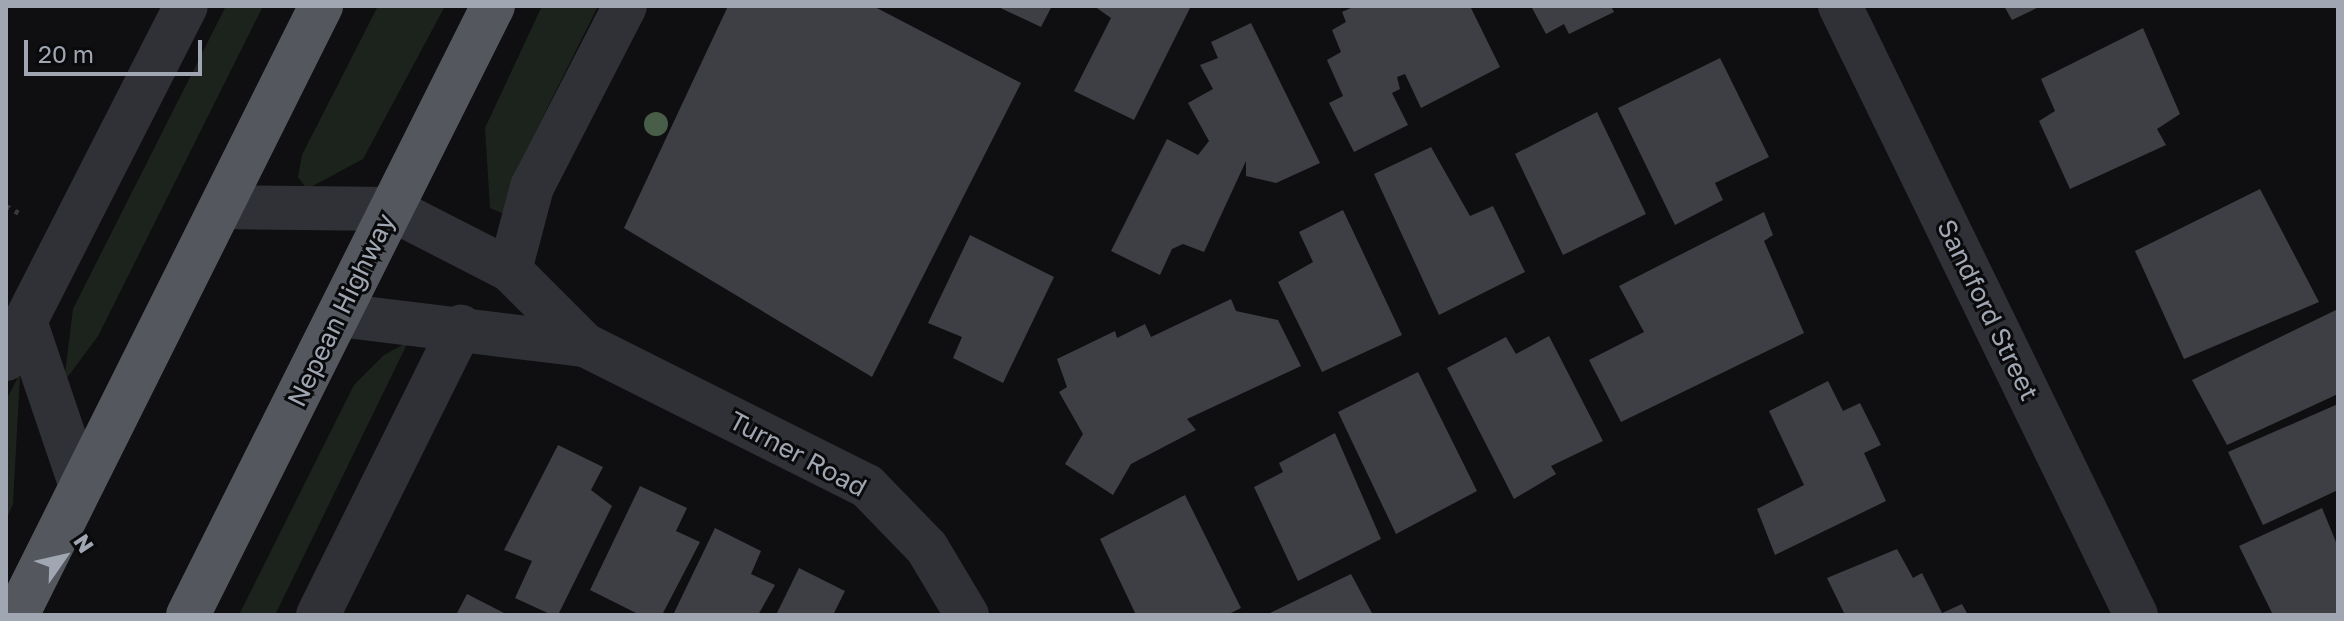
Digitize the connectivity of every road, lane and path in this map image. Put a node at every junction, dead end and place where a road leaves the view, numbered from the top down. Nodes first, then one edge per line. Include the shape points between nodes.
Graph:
1 (186, 6) edge
2 (321, 6) edge
3 (493, 6) edge
4 (625, 6) edge
5 (1840, 6) edge
6 (222, 207) junction
7 (391, 209) junction
8 (510, 270) junction
9 (339, 315) junction
10 (461, 327) junction
11 (15, 340) edge
12 (585, 345) junction
13 (81, 486) junction
14 (17, 615) edge
15 (188, 615) edge
16 (318, 615) edge
17 (967, 615) edge
18 (2136, 615) edge

1 - 11 street
2 - 6 highway
3 - 7 highway, Nepean Highway
4 - 8 street via 532,187
5 - 18 street, Sandford Street
6 - 7 street, Turner Road
6 - 13 highway
7 - 8 street, Turner Road
7 - 9 highway, Nepean Highway
8 - 12 street, Turner Road
9 - 10 street, Turner Road
9 - 15 highway, Nepean Highway
10 - 12 street, Turner Road
10 - 16 street
11 - 13 street
12 - 17 street, Turner Road via 867,486 927,548
13 - 14 highway

